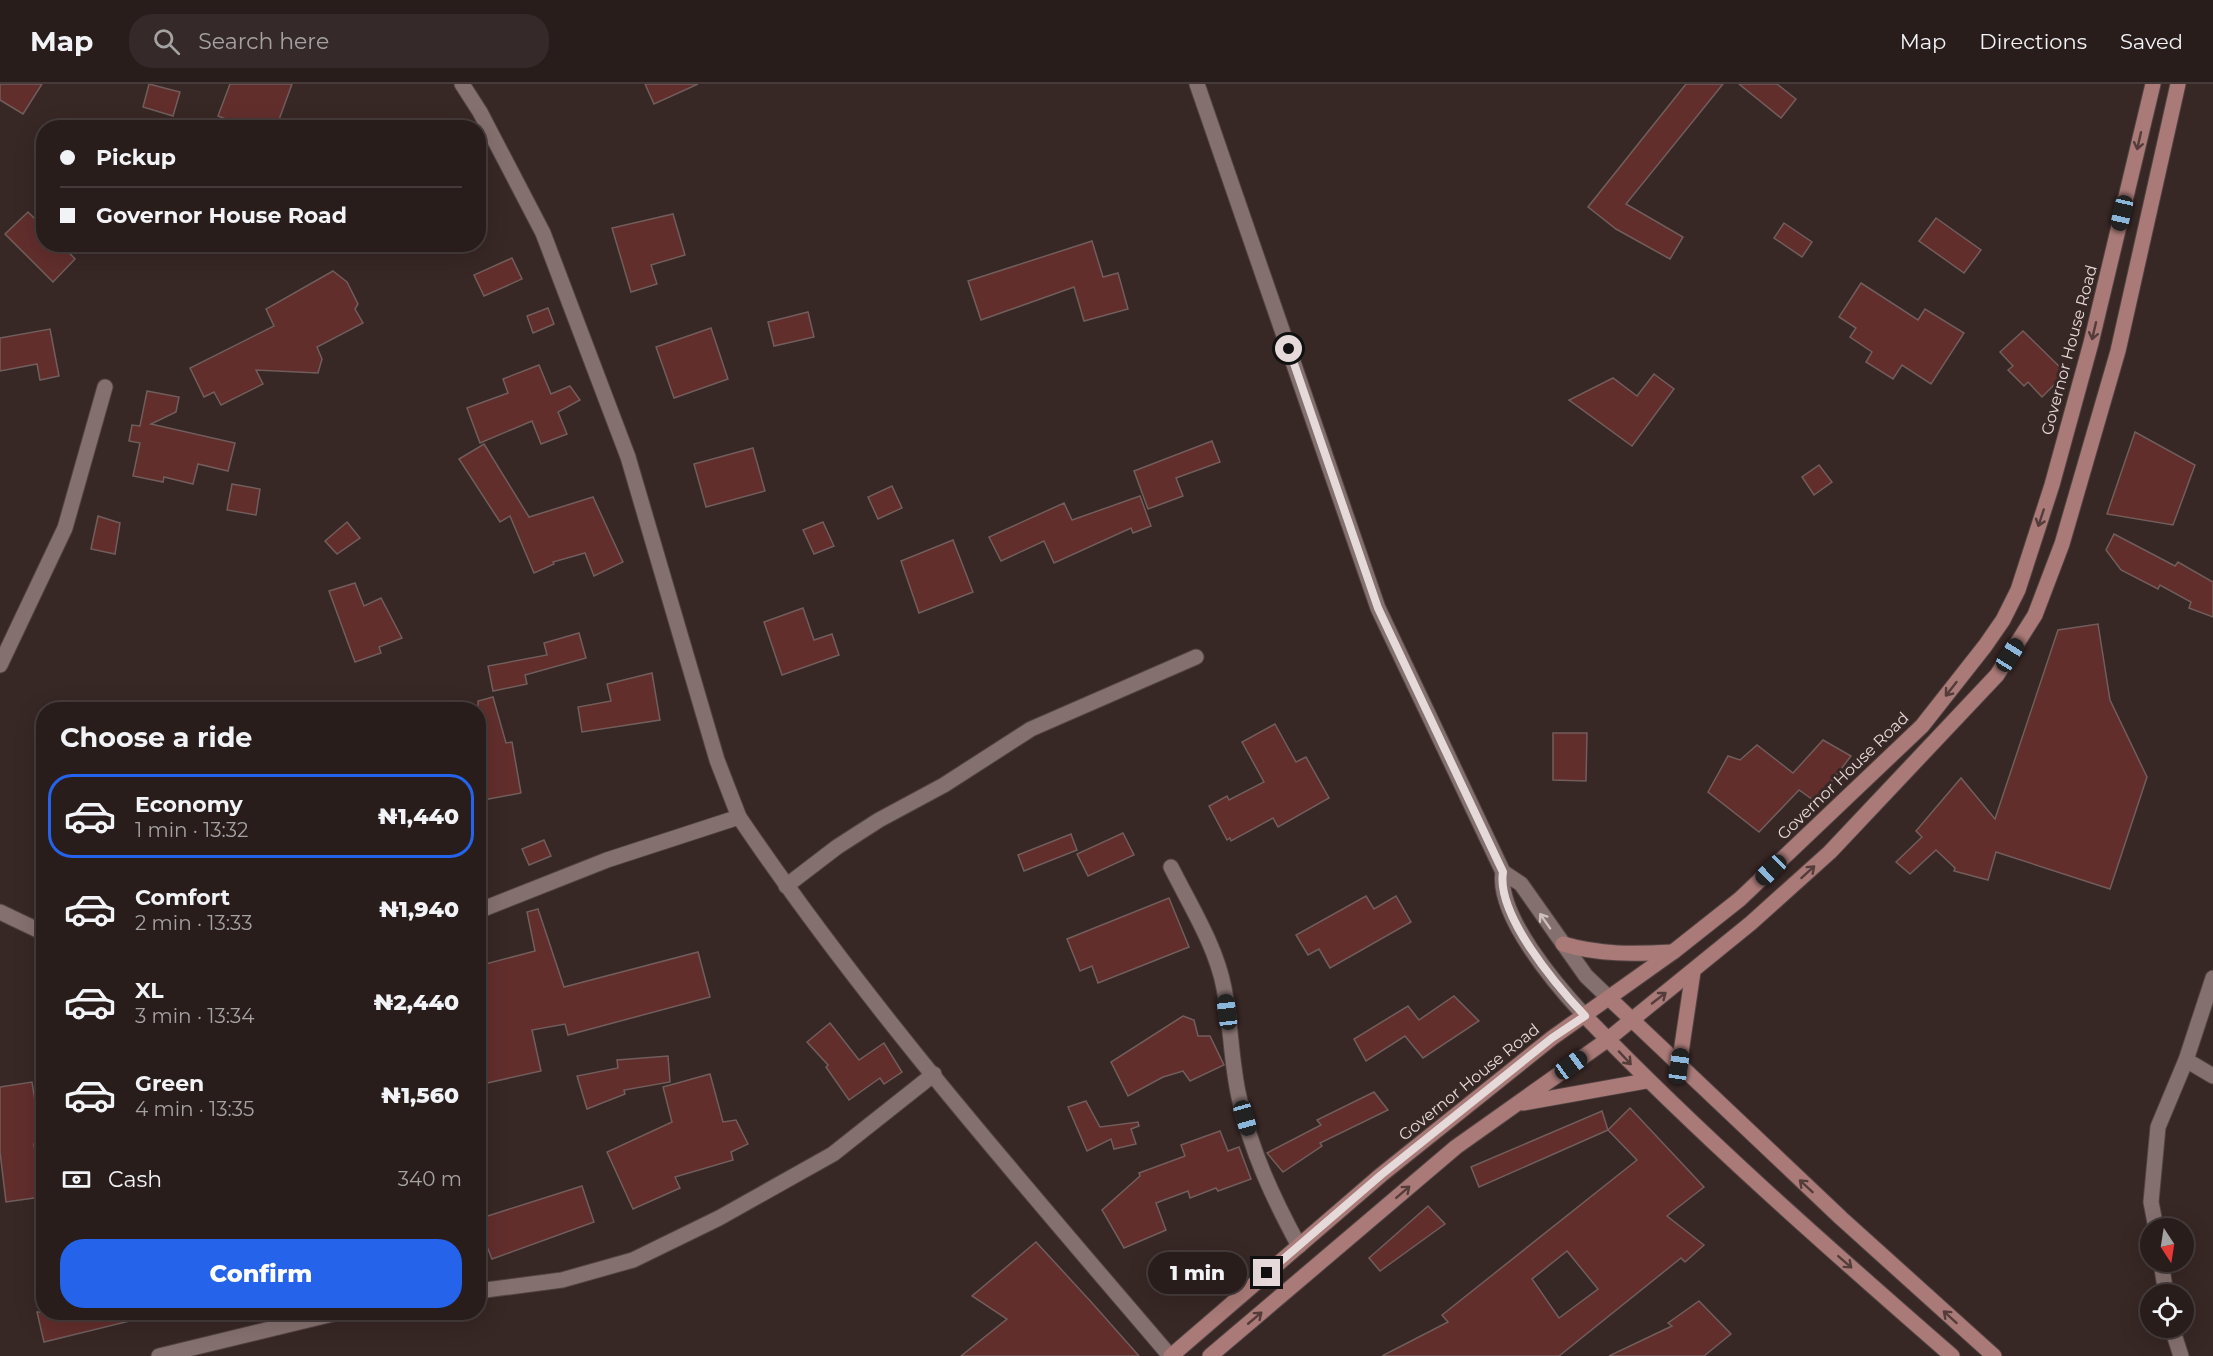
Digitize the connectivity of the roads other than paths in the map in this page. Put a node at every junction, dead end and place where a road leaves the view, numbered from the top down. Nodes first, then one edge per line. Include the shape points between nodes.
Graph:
1 (462, 84) edge
2 (1197, 84) edge
3 (2153, 84) edge
4 (2178, 84) edge
5 (484, 120) edge
6 (486, 124) edge
7 (105, 387) dead end
8 (1196, 657) dead end
9 (0, 665) edge
10 (739, 817) junction
11 (1171, 867) dead end
12 (1503, 872) junction
13 (786, 886) junction
14 (486, 908) edge
15 (0, 912) edge
16 (36, 929) edge
17 (1563, 944) junction
18 (1673, 952) junction
19 (1693, 972) junction
20 (2213, 978) edge
21 (1609, 998) junction
22 (1585, 1016) junction
23 (1630, 1021) junction
24 (1607, 1040) junction
25 (2186, 1060) junction
26 (1679, 1066) junction
27 (934, 1074) junction
28 (2213, 1076) edge
29 (1646, 1081) junction
30 (1517, 1104) junction
31 (2154, 1218) edge
32 (1299, 1246) junction
33 (486, 1290) edge
34 (308, 1320) edge
35 (2175, 1338) edge
36 (159, 1356) edge
37 (1170, 1356) edge
38 (1210, 1356) edge
39 (1952, 1356) edge
40 (1994, 1356) edge
41 (2181, 1356) edge

1 - 5 street
2 - 12 street via 1378,608
3 -> 18 main road, Governor House Road via 2055,474 2018,590 2003,620 1922,726 1740,900
19 -> 4 main road via 1830,852 1997,675 2035,615 2062,544 2118,351
6 - 10 street via 543,233 628,457 717,760
7 - 9 street via 65,528
8 - 13 street via 1031,729 944,785 879,820
10 - 13 street
10 - 14 street via 607,860
11 - 32 street via 1204,934 1224,987 1239,1097 1258,1161
17 -> 12 street via 1521,884
12 - 22 street via 1502,893 1528,946
13 - 27 street
15 - 16 street
17 - 18 main road via 1591,952
17 - 21 street via 1586,976
18 - 21 main road, Governor House Road
23 -> 19 main road
19 - 26 main road
20 - 25 street
21 - 22 main road, Governor House Road
21 - 23 main road
22 - 24 main road
22 - 32 main road, Governor House Road via 1498,1081
23 - 24 main road
23 - 26 main road
24 -> 29 main road
24 - 30 main road
25 - 28 street
25 - 31 street via 2158,1127 2151,1202
40 -> 26 main road
27 - 33 street via 833,1155 633,1260 562,1280
27 - 37 street via 1020,1182
29 - 30 main road
29 -> 39 main road
38 -> 30 main road via 1456,1147
32 - 37 main road, Governor House Road
34 - 36 street
35 - 41 street

